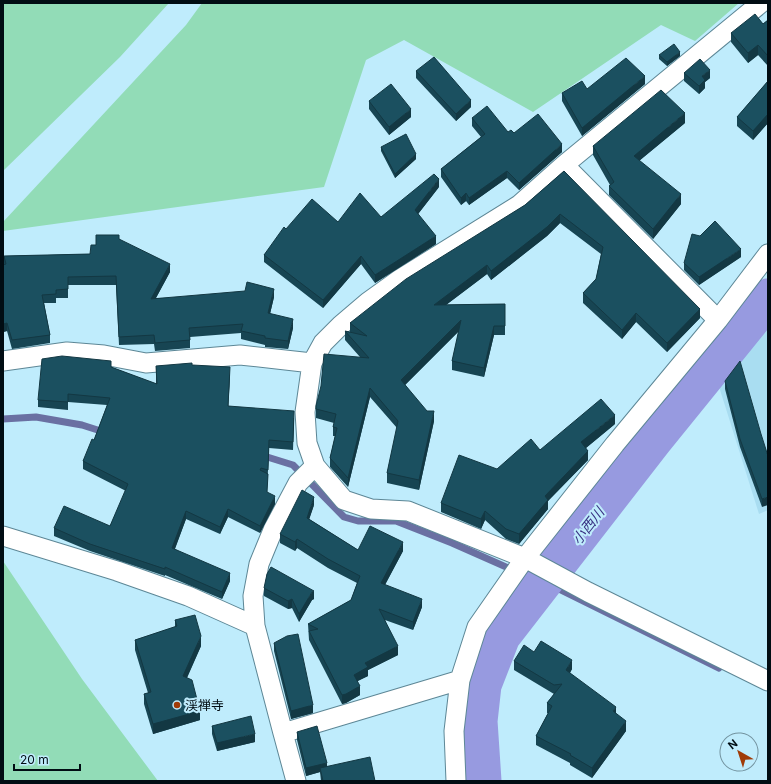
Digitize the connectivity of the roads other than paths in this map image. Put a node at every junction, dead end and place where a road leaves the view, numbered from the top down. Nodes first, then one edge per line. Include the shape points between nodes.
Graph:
1 (761, 3) edge
2 (564, 165) junction
3 (768, 254) edge
4 (718, 320) junction
5 (3, 361) edge
6 (312, 364) junction
7 (315, 466) junction
8 (3, 536) edge
9 (525, 558) junction
10 (255, 626) junction
11 (460, 680) junction
12 (768, 681) edge
13 (283, 733) junction
14 (296, 781) edge
15 (456, 781) edge

1 - 2 street
2 - 4 street
2 - 6 street via 519,205 459,241 368,302 323,344
3 - 4 street
4 - 9 street
5 - 6 street via 67,352 104,355 146,363 240,355
6 - 7 street via 305,412 307,442
7 - 9 street via 344,500 371,509 408,511
7 - 10 street via 298,483 273,530 259,564 253,596
8 - 10 street via 124,573 188,596
9 - 11 street via 477,627
9 - 12 street
10 - 13 street
11 - 13 street
11 - 15 street via 454,731
13 - 14 street

